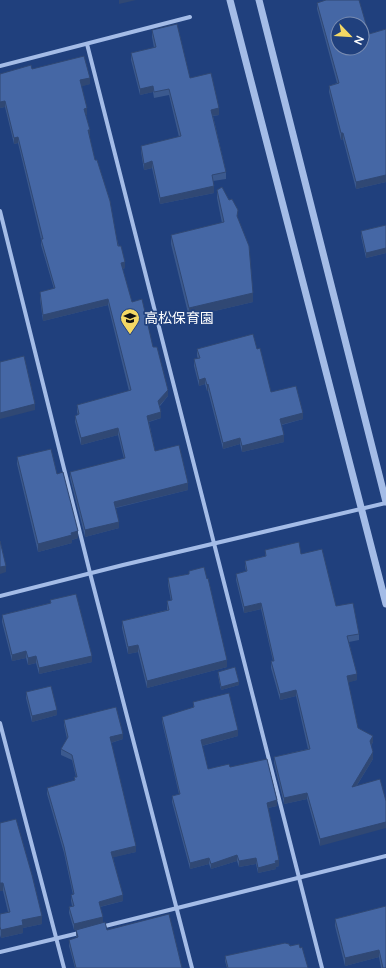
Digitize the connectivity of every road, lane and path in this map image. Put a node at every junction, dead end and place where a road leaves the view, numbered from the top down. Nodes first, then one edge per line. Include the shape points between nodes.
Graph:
1 (230, 0) edge
2 (259, 0) edge
3 (190, 17) dead end
4 (87, 44) junction
5 (0, 66) edge
6 (0, 211) edge
7 (386, 502) edge
8 (362, 508) junction
9 (215, 543) junction
10 (90, 573) junction
11 (0, 596) edge
12 (386, 604) edge
13 (0, 723) edge
14 (386, 856) edge
15 (299, 877) junction
16 (177, 908) junction
17 (94, 929) edge
18 (87, 931) edge
19 (56, 939) junction
20 (0, 952) edge
21 (64, 968) edge
22 (192, 968) edge
23 (322, 968) edge

1 - 8 street
2 - 7 street
3 - 4 street
4 - 5 street
4 - 9 street
6 - 10 street
7 - 8 street
8 - 9 street
8 - 12 street
9 - 10 street
9 - 15 street
10 - 11 street
10 - 16 street
13 - 19 street
14 - 15 street
15 - 16 street
15 - 23 street
16 - 17 street
16 - 22 street
18 - 19 street
19 - 20 street
19 - 21 street

